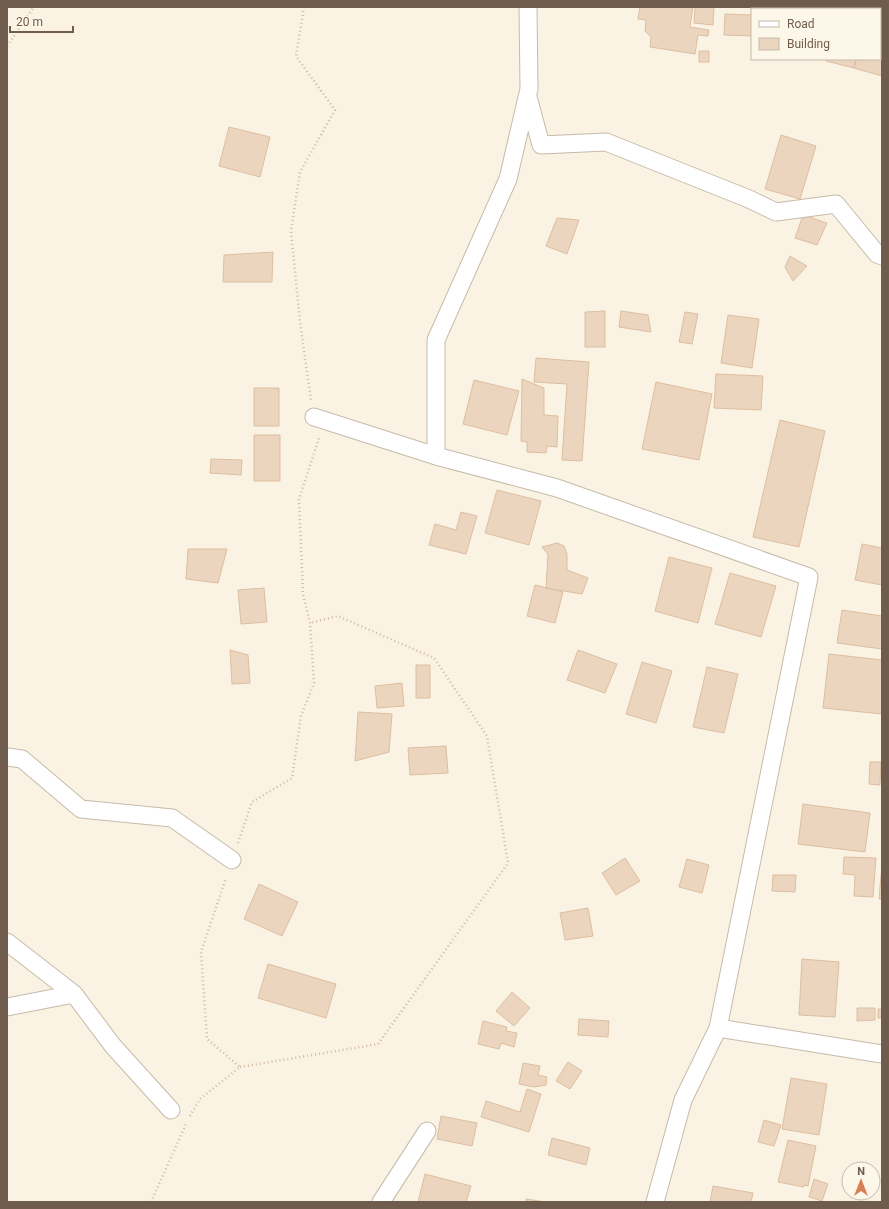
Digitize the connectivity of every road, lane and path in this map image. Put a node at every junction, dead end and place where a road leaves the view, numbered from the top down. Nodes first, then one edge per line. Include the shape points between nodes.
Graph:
1 (34, 7) edge
2 (304, 7) edge
3 (528, 7) edge
4 (7, 46) edge
5 (527, 95) junction
6 (882, 256) edge
7 (314, 417) junction
8 (436, 456) junction
9 (310, 623) junction
10 (7, 757) edge
11 (232, 860) junction
12 (7, 942) edge
13 (74, 994) junction
14 (7, 1006) edge
15 (718, 1028) junction
16 (882, 1054) edge
17 (240, 1067) junction
18 (171, 1110) dead end
19 (427, 1131) dead end
20 (151, 1202) edge
21 (381, 1202) edge
22 (655, 1202) edge

1 - 4 path
2 - 7 path via 296,56 335,110 300,172 291,231 300,322
3 - 5 street
5 - 6 street via 541,144 606,142 776,212 836,204 877,254
5 - 8 street via 508,179 436,340
7 - 8 street
7 - 9 path via 320,439 299,499 303,594
8 - 15 street via 557,488 809,577
9 - 11 path via 314,683 301,716 292,778 252,802
9 - 17 path via 338,616 434,658 487,736 508,863 378,1044
10 - 11 street via 22,759 81,809 172,818
11 - 17 path via 201,952 207,1039
12 - 13 street
13 - 14 street
13 - 18 street via 113,1046
15 - 16 street
15 - 22 street via 683,1100
17 - 20 path via 200,1099 179,1135
19 - 21 street

